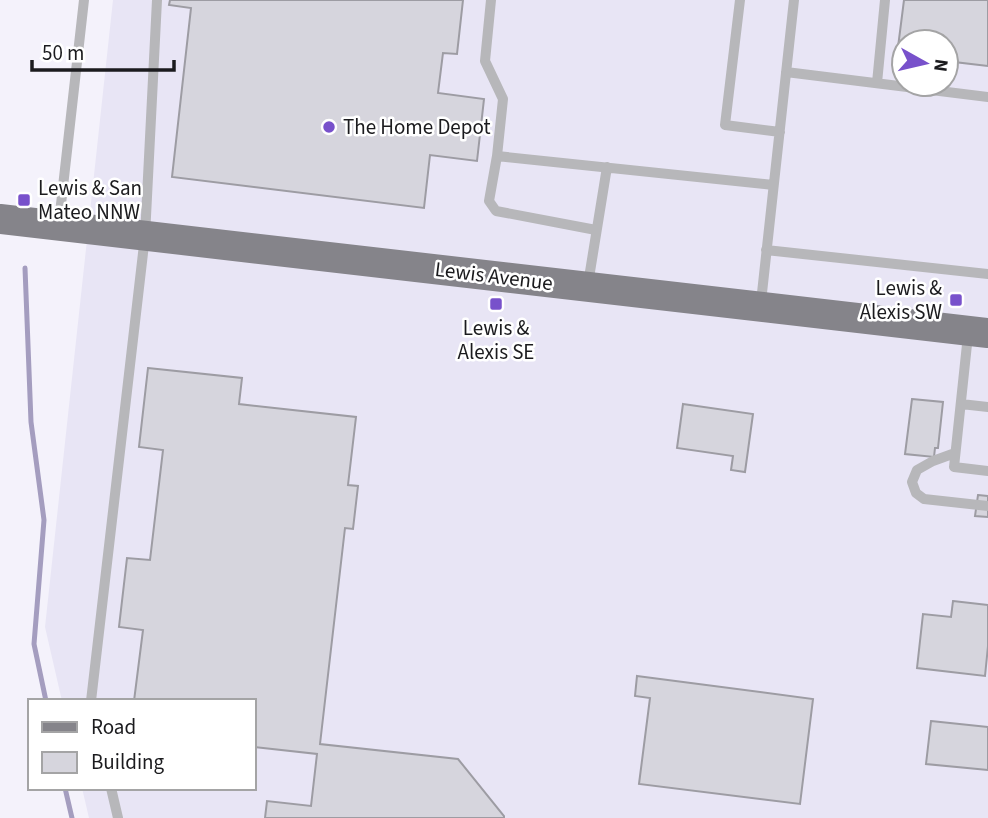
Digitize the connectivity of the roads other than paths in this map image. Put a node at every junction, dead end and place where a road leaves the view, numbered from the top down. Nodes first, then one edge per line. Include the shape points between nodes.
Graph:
1 (83, 0) edge
2 (157, 0) edge
3 (491, 0) edge
4 (740, 0) edge
5 (794, 0) edge
6 (885, 0) edge
7 (786, 72) junction
8 (877, 83) junction
9 (988, 97) edge
10 (780, 132) junction
11 (497, 156) junction
12 (607, 167) junction
13 (774, 185) junction
14 (0, 219) edge
15 (59, 226) junction
16 (596, 230) junction
17 (145, 236) junction
18 (766, 250) junction
19 (988, 274) edge
20 (587, 287) junction
21 (760, 307) junction
22 (978, 332) edge
23 (961, 404) junction
24 (988, 407) edge
25 (955, 453) junction
26 (988, 471) edge
27 (988, 506) edge
28 (91, 699) edge
29 (111, 790) edge
30 (117, 818) edge

1 - 15 lane
2 - 17 lane
3 - 11 lane via 485,61 503,99
4 - 10 lane via 724,125
5 - 7 lane
6 - 8 lane
7 - 8 lane
7 - 10 lane
8 - 9 lane
10 - 13 lane
11 - 12 lane
11 - 16 lane via 489,201 496,211
12 - 13 lane
12 - 16 lane
13 - 18 lane
14 - 15 main road, Lewis Avenue
15 - 17 main road, Lewis Avenue
16 - 20 lane
17 - 20 main road, Lewis Avenue
17 - 28 lane
18 - 19 lane
18 - 21 lane
20 - 21 main road, Lewis Avenue
21 - 22 main road, Lewis Avenue
22 - 23 lane
23 - 24 lane
23 - 25 lane
25 - 26 lane via 954,467
25 - 27 lane via 917,470 912,482 916,493 924,499
29 - 30 lane

